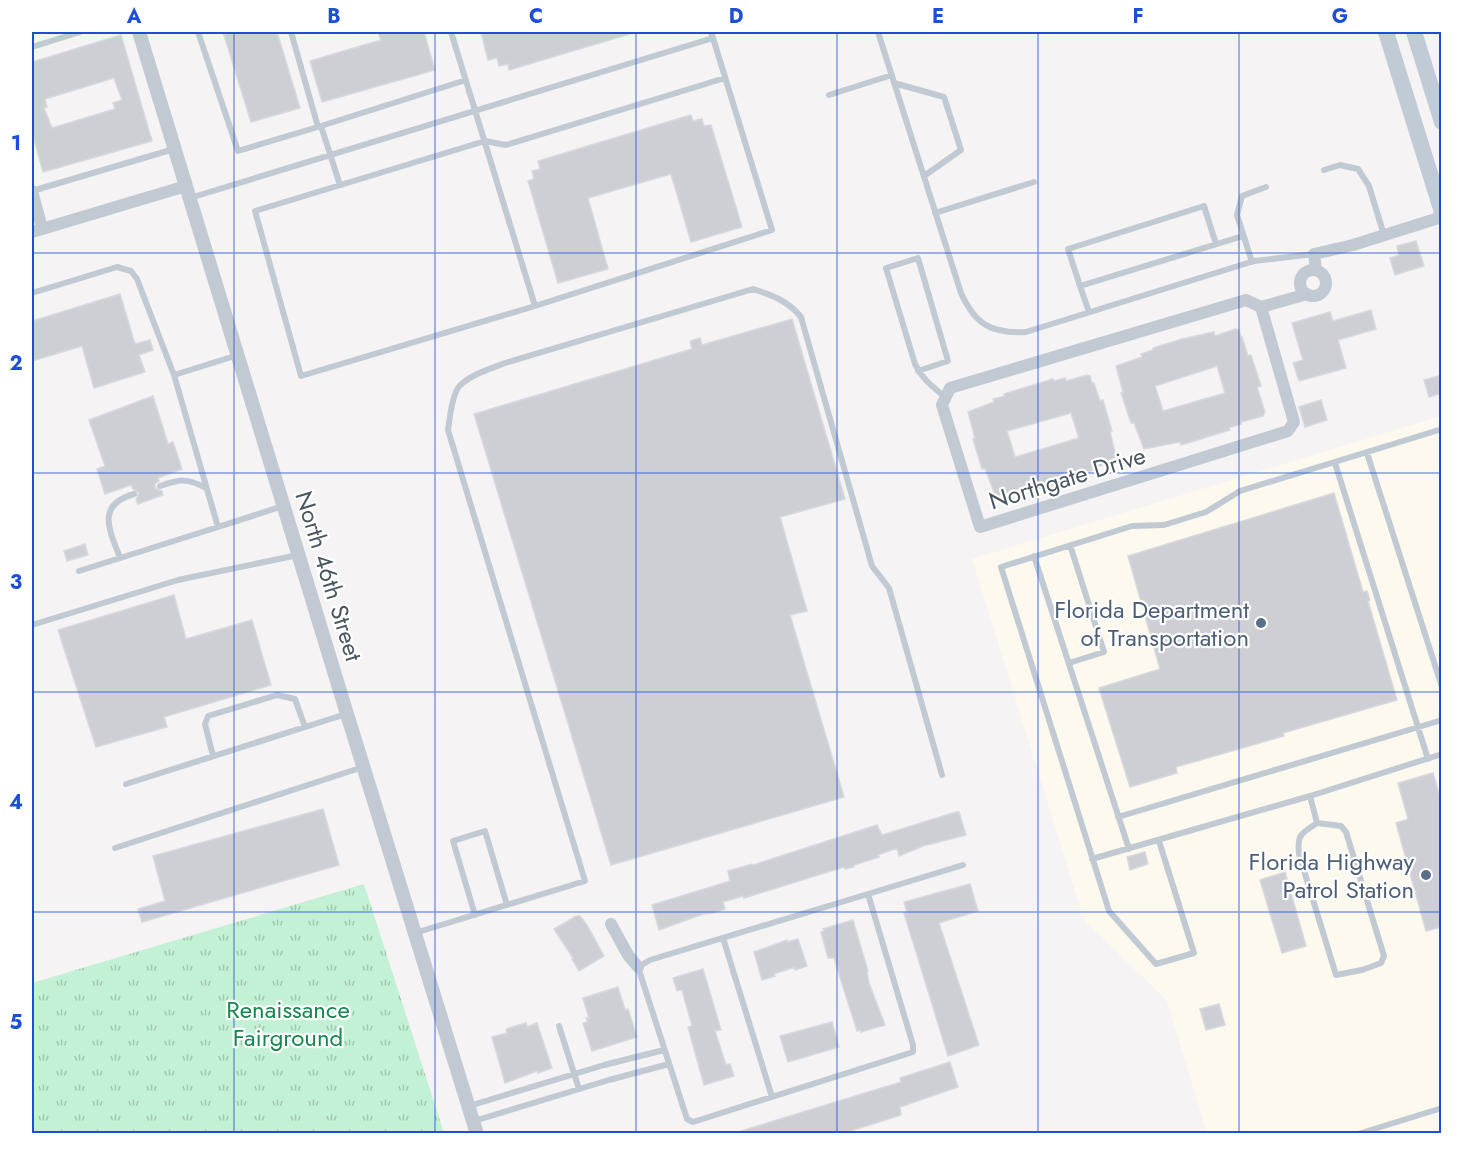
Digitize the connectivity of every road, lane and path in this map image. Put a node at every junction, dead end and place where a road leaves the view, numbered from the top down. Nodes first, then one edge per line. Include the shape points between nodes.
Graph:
1 (80, 32) edge
2 (139, 32) edge
3 (198, 32) edge
4 (293, 32) edge
5 (451, 32) edge
6 (880, 32) edge
7 (1386, 32) edge
8 (1414, 32) edge
9 (712, 35) edge
10 (32, 47) edge
11 (725, 78) junction
12 (893, 79) junction
13 (466, 80) junction
14 (829, 94) dead end
15 (475, 110) junction
16 (1442, 122) edge
17 (319, 126) junction
18 (484, 141) junction
19 (175, 148) junction
20 (330, 154) junction
21 (1324, 170) dead end
22 (924, 176) junction
23 (1034, 182) dead end
24 (340, 185) junction
25 (1266, 187) dead end
26 (32, 191) edge
27 (188, 192) junction
28 (1442, 212) edge
29 (935, 213) junction
30 (1442, 217) edge
31 (37, 230) edge
32 (1243, 236) junction
33 (1384, 236) junction
34 (1216, 244) junction
35 (1314, 254) junction
36 (1252, 262) junction
37 (1316, 270) junction
38 (1080, 286) junction
39 (32, 293) edge
40 (1307, 294) junction
41 (535, 306) junction
42 (1261, 307) junction
43 (1089, 312) junction
44 (238, 355) junction
45 (918, 371) junction
46 (174, 375) junction
47 (946, 397) junction
48 (1442, 429) edge
49 (1367, 453) junction
50 (1335, 463) junction
51 (160, 486) dead end
52 (206, 488) junction
53 (134, 494) dead end
54 (284, 506) junction
55 (218, 527) junction
56 (1070, 545) junction
57 (299, 555) junction
58 (1034, 556) junction
59 (120, 558) junction
60 (79, 571) dead end
61 (32, 625) edge
62 (1068, 663) junction
63 (1442, 687) edge
64 (347, 714) junction
65 (1442, 720) edge
66 (305, 727) junction
67 (1418, 727) junction
68 (1442, 754) edge
69 (213, 756) junction
70 (1428, 759) junction
71 (364, 766) junction
72 (942, 775) dead end
73 (126, 784) dead end
74 (1310, 796) junction
75 (1118, 817) junction
76 (1317, 823) junction
77 (1159, 841) junction
78 (115, 848) dead end
79 (1129, 849) junction
80 (1092, 859) junction
81 (963, 865) dead end
82 (868, 894) junction
83 (507, 905) junction
84 (475, 915) junction
85 (611, 924) dead end
86 (415, 933) junction
87 (723, 938) junction
88 (638, 967) junction
89 (559, 1026) dead end
90 (664, 1050) junction
91 (669, 1064) junction
92 (574, 1074) junction
93 (579, 1089) junction
94 (772, 1097) junction
95 (469, 1106) junction
96 (1442, 1108) edge
97 (476, 1127) edge
98 (1358, 1134) edge

1 - 10 lane
2 - 19 street, North 46th Street
3 - 17 lane via 238,151
4 - 17 lane
5 - 13 lane
6 - 12 lane
7 - 28 main road
8 - 16 main road
9 - 11 lane
9 - 15 lane
11 - 18 lane via 506,145
11 - 41 lane via 772,230
12 - 14 lane
12 - 22 lane
12 - 22 lane via 944,97 961,150
13 - 15 lane
13 - 17 lane
15 - 18 lane
15 - 20 lane
17 - 20 lane
18 - 24 lane
18 - 41 lane
19 - 26 lane
19 - 27 street, North 46th Street
20 - 24 lane
20 - 27 lane
21 - 33 lane via 1340,165 1358,169 1369,186
22 - 29 lane
23 - 29 lane
24 - 41 lane via 255,211 301,376
25 - 32 lane via 1242,196 1237,215
26 - 31 street
27 - 31 street
27 - 44 street, North 46th Street
29 - 43 lane via 961,293 969,311 982,323 1010,333 1026,332
30 - 33 street
32 - 34 lane
32 - 36 lane
33 - 35 street
34 - 38 lane
34 - 38 lane via 1204,206 1068,249
35 - 36 lane
35 - 37 street
36 - 43 lane
37 - 40 street via 1305,272 1300,279
37 - 40 street via 1325,276 1325,288 1319,294
38 - 43 lane
39 - 46 lane via 117,267 131,271
40 - 42 street
42 - 47 street via 1246,300 950,388
42 - 47 street, Northgate Drive via 1294,422 1288,431 980,527 942,405
44 - 46 lane
44 - 54 street, North 46th Street
45 - 45 lane via 886,267 918,258 948,362
45 - 47 lane
46 - 52 lane
48 - 49 lane
49 - 50 lane
49 - 63 lane
50 - 56 lane via 1240,491 1206,512 1175,522 1132,526
50 - 67 lane
51 - 52 lane via 190,479
52 - 55 lane
53 - 59 lane via 116,501 110,508 112,537
54 - 55 lane
54 - 57 street, North 46th Street
55 - 59 lane
56 - 58 lane
56 - 62 lane via 1104,652
57 - 61 lane via 178,580
57 - 64 street, North 46th Street
58 - 62 lane
58 - 80 lane via 1001,567
59 - 60 lane
62 - 75 lane
64 - 66 lane
64 - 71 street, North 46th Street
65 - 67 lane
66 - 69 lane
66 - 69 lane via 295,699 278,695 208,716 205,724
67 - 70 lane
67 - 75 lane
68 - 70 lane
69 - 73 lane
70 - 74 lane
71 - 78 lane
71 - 86 street, North 46th Street
72 - 83 lane via 889,588 872,566 801,317 780,299 753,289 719,299 481,372 459,387 451,408 448,430 585,881
74 - 76 lane
74 - 77 lane
75 - 79 lane
76 - 76 lane via 1298,839 1299,854 1336,975 1381,963 1384,956 1346,832 1341,826
77 - 79 lane
77 - 80 lane via 1194,953 1156,964 1108,911
79 - 80 lane
81 - 82 lane
82 - 87 lane
82 - 94 lane via 913,1052
83 - 84 lane
83 - 84 lane via 485,831 463,837 453,841
84 - 86 lane
85 - 88 street
86 - 95 street, North 46th Street
87 - 88 lane
87 - 94 lane
88 - 90 lane
89 - 92 lane
90 - 91 lane
90 - 92 lane
91 - 93 lane
91 - 94 lane via 687,1119 693,1122
92 - 93 lane
92 - 95 lane
93 - 97 lane
95 - 97 street, North 46th Street
96 - 98 lane

